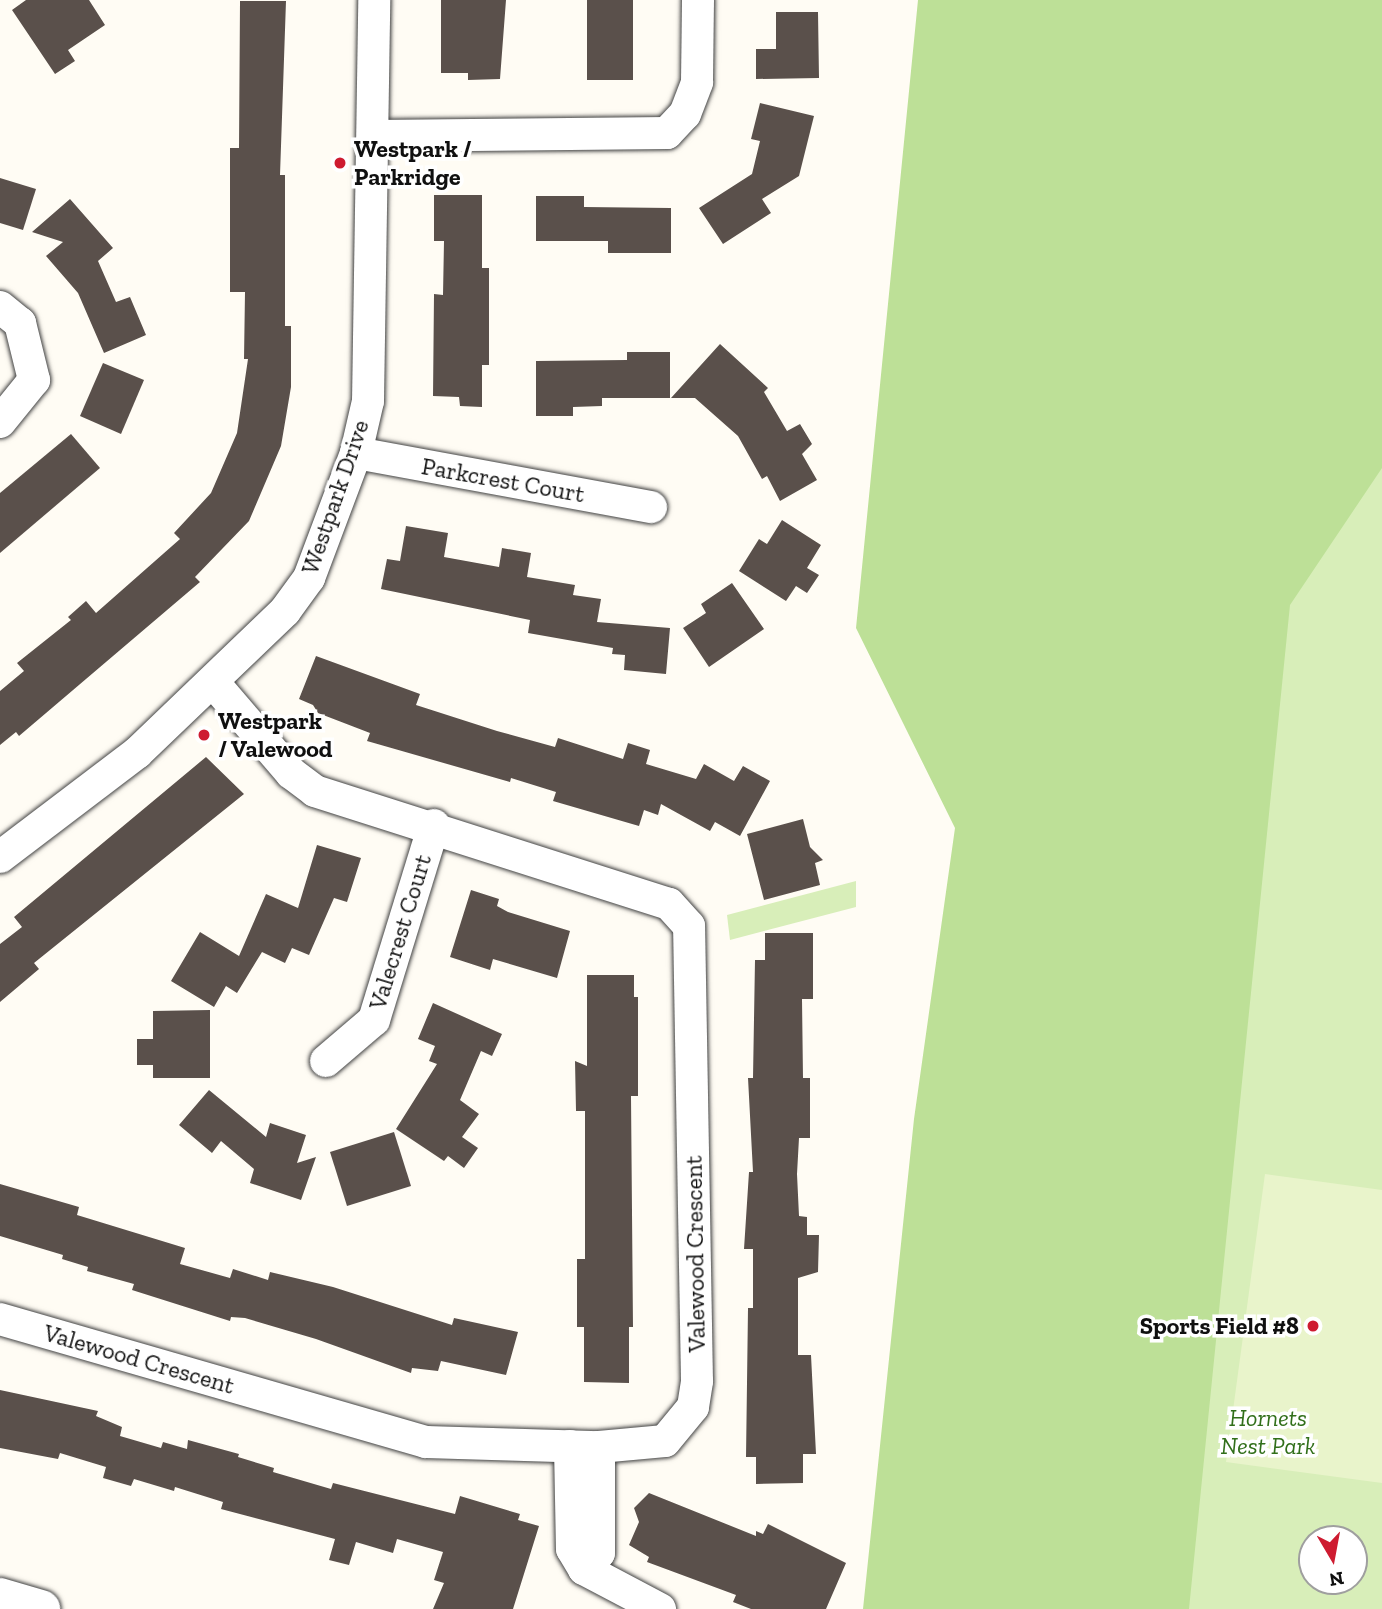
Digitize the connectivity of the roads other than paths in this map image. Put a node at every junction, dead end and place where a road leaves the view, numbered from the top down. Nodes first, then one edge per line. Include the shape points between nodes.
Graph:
1 (374, 0) edge
2 (698, 0) edge
3 (375, 135) junction
4 (0, 307) edge
5 (0, 422) edge
6 (356, 453) junction
7 (651, 507) dead end
8 (213, 682) junction
9 (433, 825) junction
10 (0, 857) edge
11 (326, 1061) dead end
12 (0, 1319) edge
13 (584, 1447) junction
14 (0, 1597) edge
15 (41, 1609) edge
16 (660, 1609) edge

1 - 3 street, Westpark Drive
2 - 3 street via 697,82 685,114 667,133
3 - 6 street, Westpark Drive via 368,401
4 - 5 street via 20,323 34,380
6 - 7 street, Parkcrest Court
6 - 8 street, Westpark Drive via 309,578 285,611
8 - 9 street, Valewood Crescent via 291,773 315,791
8 - 10 street, Westpark Drive via 137,752
9 - 11 street, Valecrest Court via 374,1020
9 - 13 street, Valewood Crescent via 669,904 689,926 693,1407 665,1441
12 - 13 street, Valewood Crescent via 426,1442
13 - 16 street via 598,1553 584,1569
14 - 15 street

